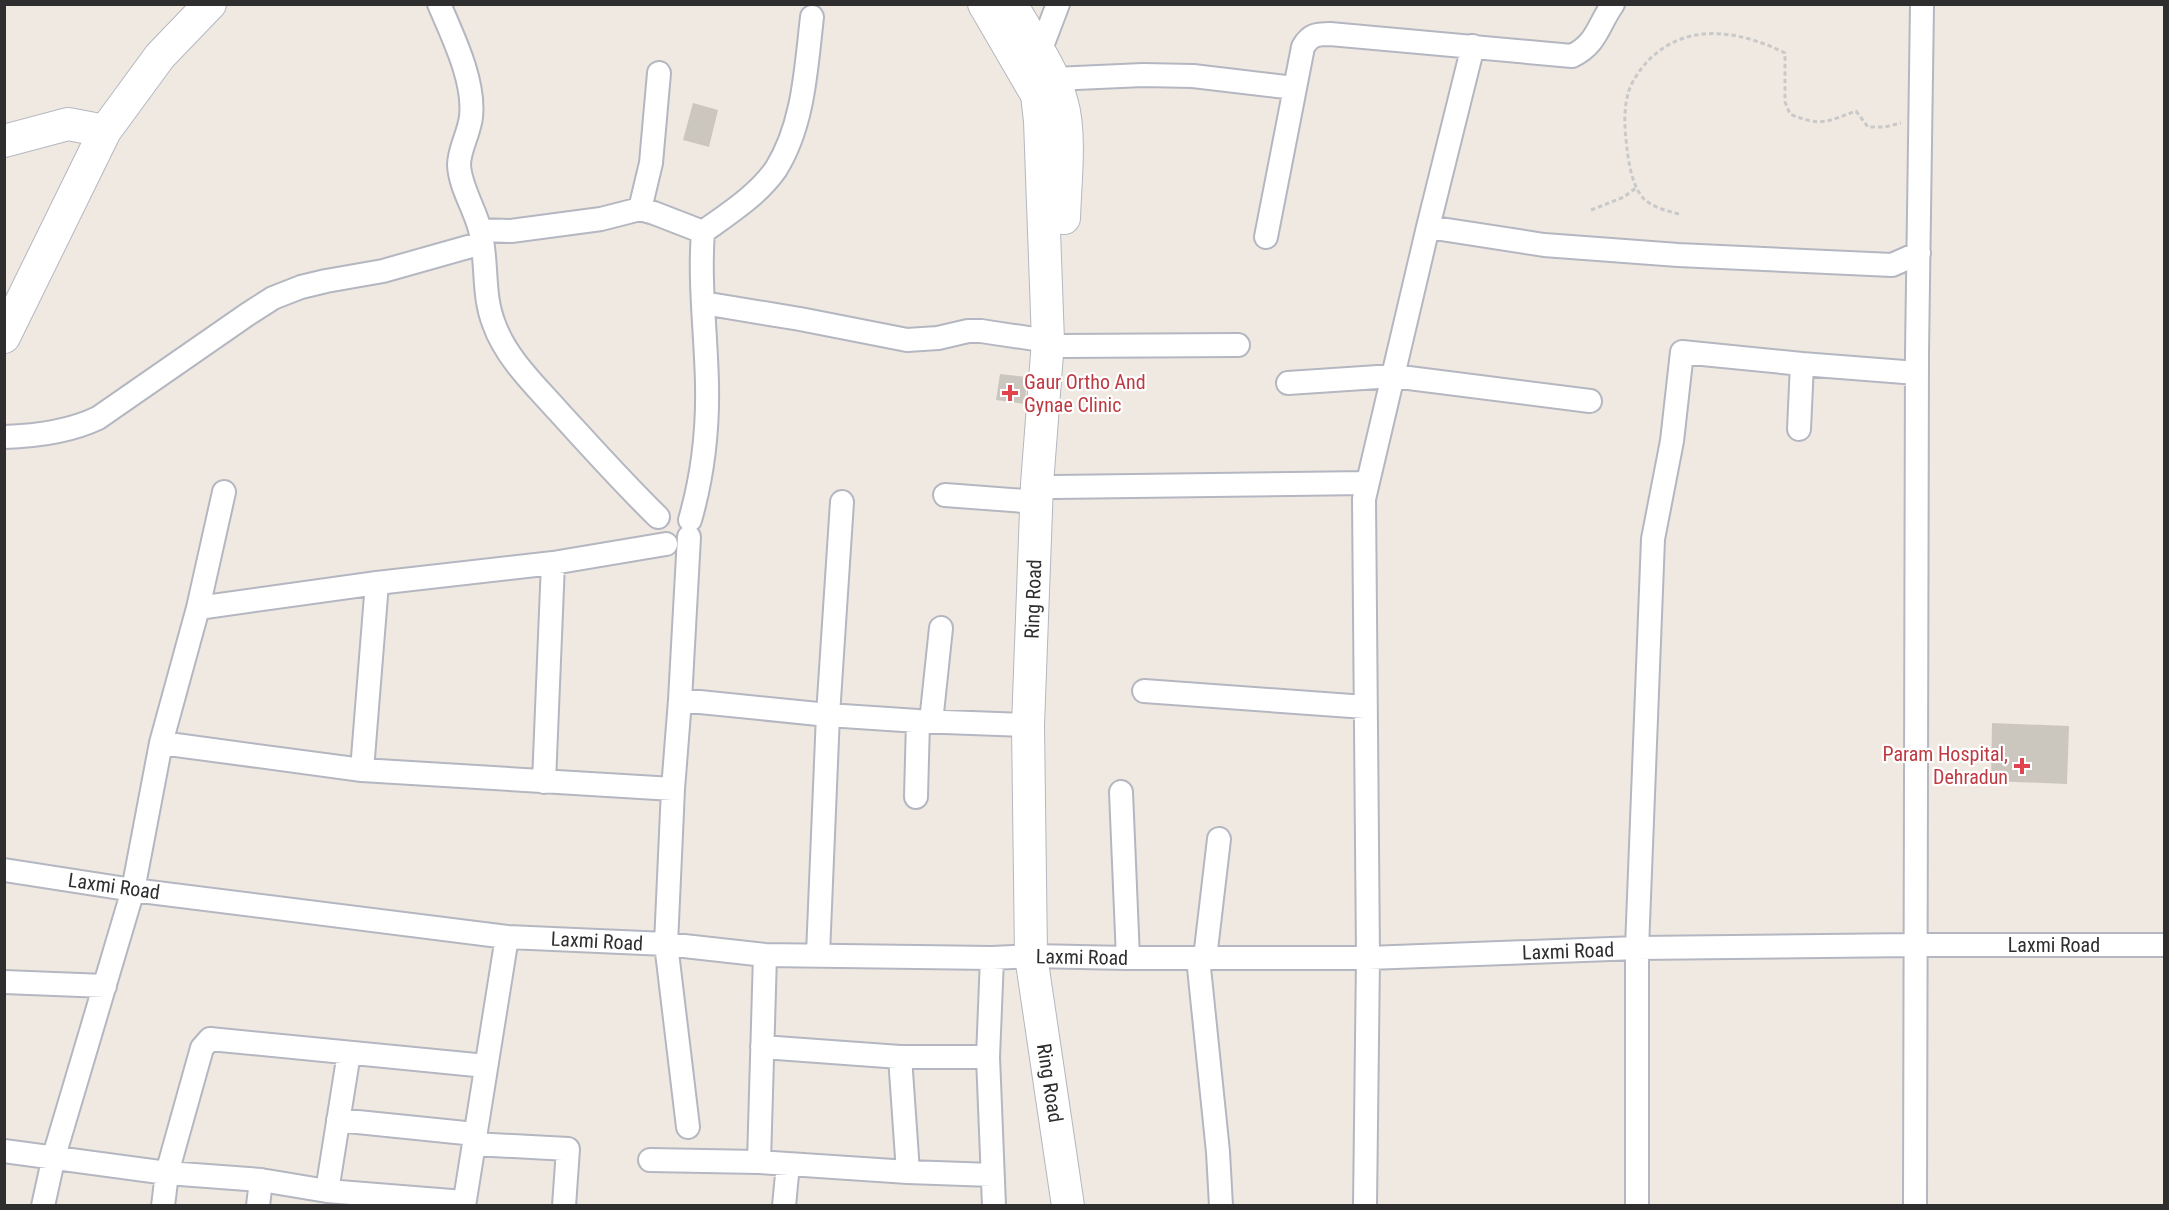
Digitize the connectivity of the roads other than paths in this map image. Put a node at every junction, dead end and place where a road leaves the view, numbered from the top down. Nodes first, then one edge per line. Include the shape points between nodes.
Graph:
1 (210, 4) edge
2 (439, 4) edge
3 (984, 4) edge
4 (1011, 4) edge
5 (1058, 4) edge
6 (1613, 4) edge
7 (1922, 4) edge
8 (812, 17) dead end
9 (1473, 46) junction
10 (1047, 67) junction
11 (659, 74) dead end
12 (1294, 88) junction
13 (105, 130) junction
14 (4, 141) edge
15 (640, 209) junction
16 (1428, 227) junction
17 (703, 232) junction
18 (481, 237) junction
19 (1266, 237) dead end
20 (1919, 253) junction
21 (703, 303) junction
22 (4, 337) edge
23 (1054, 343) junction
24 (1238, 345) dead end
25 (1802, 364) junction
26 (1917, 373) junction
27 (1393, 376) junction
28 (1288, 383) dead end
29 (1590, 402) dead end
30 (1799, 429) dead end
31 (4, 437) edge
32 (1367, 483) junction
33 (224, 492) dead end
34 (945, 495) dead end
35 (1045, 495) junction
36 (842, 502) dead end
37 (658, 518) junction
38 (689, 528) junction
39 (666, 544) junction
40 (553, 563) junction
41 (377, 584) junction
42 (198, 608) junction
43 (941, 628) dead end
44 (1144, 691) dead end
45 (680, 700) junction
46 (1365, 707) junction
47 (828, 715) junction
48 (925, 721) junction
49 (1028, 725) junction
50 (161, 743) junction
51 (362, 770) junction
52 (544, 782) junction
53 (673, 789) junction
54 (1121, 792) dead end
55 (916, 797) dead end
56 (1219, 839) dead end
57 (4, 870) edge
58 (133, 890) junction
59 (507, 937) junction
60 (666, 944) junction
61 (1914, 945) junction
62 (2164, 945) edge
63 (1637, 948) junction
64 (818, 954) junction
65 (765, 955) junction
66 (1040, 956) junction
67 (992, 958) junction
68 (1128, 958) junction
69 (1201, 958) junction
70 (1368, 958) junction
71 (4, 982) edge
72 (105, 986) junction
73 (762, 1047) junction
74 (349, 1053) junction
75 (900, 1057) junction
76 (988, 1058) junction
77 (486, 1066) junction
78 (338, 1120) junction
79 (688, 1127) dead end
80 (475, 1139) junction
81 (4, 1150) edge
82 (54, 1156) junction
83 (651, 1160) dead end
84 (759, 1162) junction
85 (788, 1164) junction
86 (908, 1172) junction
87 (167, 1173) junction
88 (992, 1175) junction
89 (261, 1180) junction
90 (327, 1191) junction
91 (464, 1204) edge
92 (43, 1206) edge
93 (163, 1206) edge
94 (258, 1206) edge
95 (564, 1206) edge
96 (784, 1206) edge
97 (994, 1206) edge
98 (1068, 1206) edge
99 (1086, 1206) edge
100 (1221, 1206) edge
101 (1365, 1206) edge
102 (1636, 1206) edge
103 (1915, 1206) edge

1 - 13 street via 160,56
2 - 18 street via 466,74 471,115 459,165
3 - 23 street, Ring Road via 1036,94
4 - 10 street, Ring Road
5 - 10 street
6 - 9 street via 1593,40 1572,56
7 - 20 street
8 - 17 street via 799,112 775,169 754,193
9 - 12 street via 1316,34 1303,47
9 - 16 street
10 - 12 street via 1194,76
10 - 23 street, Ring Road via 1063,105 1066,137
11 - 15 street via 651,163
12 - 19 street
13 - 14 street via 68,124
13 - 22 street
15 - 17 street
15 - 18 street via 601,219
16 - 20 street via 1544,245 1678,255 1892,265
16 - 27 street
17 - 21 street
18 - 31 street via 383,272 326,281 273,298 98,418 81,426
18 - 37 street via 487,304 503,344 623,484
20 - 26 street
21 - 23 street via 907,340 981,331
21 - 38 street via 705,452
23 - 24 street
23 - 35 street, Ring Road
25 - 26 street
25 - 30 street
25 - 63 street via 1682,352 1672,441 1653,539
26 - 61 street
27 - 28 street
27 - 29 street
27 - 32 street
32 - 35 street
32 - 46 street
33 - 42 street
34 - 35 street
35 - 49 street, Ring Road
35 - 66 street, Ring Road via 1048,730
36 - 47 street
37 - 38 street via 667,510 678,509 687,515
37 - 39 street via 655,530
38 - 39 street via 681,544
38 - 45 street
39 - 40 street
40 - 41 street
40 - 52 street
41 - 42 street
41 - 51 street
42 - 50 street
43 - 48 street
44 - 46 street
45 - 47 street
45 - 53 street
46 - 70 street
47 - 48 street
47 - 64 street
48 - 49 street
48 - 55 street
49 - 66 street, Ring Road
50 - 51 street
50 - 58 street
51 - 52 street
52 - 53 street
53 - 60 street
54 - 68 street
56 - 69 street
57 - 58 street, Laxmi Road
58 - 59 street, Laxmi Road
58 - 72 street
59 - 60 street, Laxmi Road
59 - 77 street
60 - 65 street, Laxmi Road
60 - 79 street
61 - 62 street, Laxmi Road
61 - 63 street, Laxmi Road
61 - 103 street
63 - 70 street, Laxmi Road
63 - 102 street
64 - 65 street, Laxmi Road
64 - 67 street, Laxmi Road
65 - 73 street
66 - 67 street, Laxmi Road
66 - 68 street, Laxmi Road
66 - 98 street, Ring Road
66 - 99 street, Ring Road
67 - 76 street
68 - 69 street, Laxmi Road
69 - 70 street, Laxmi Road
69 - 100 street
70 - 101 street
71 - 72 street
72 - 82 street
73 - 75 street
73 - 84 street
74 - 77 street
74 - 78 street
74 - 87 street via 210,1039 202,1048
75 - 76 street
75 - 86 street
76 - 88 street
77 - 80 street
78 - 80 street
78 - 90 street
80 - 91 street
80 - 95 street via 568,1149
81 - 82 street
82 - 87 street
82 - 92 street
83 - 84 street
84 - 85 street
85 - 86 street
85 - 96 street
86 - 88 street
87 - 89 street
87 - 93 street
88 - 97 street
89 - 90 street
89 - 94 street
90 - 91 street

